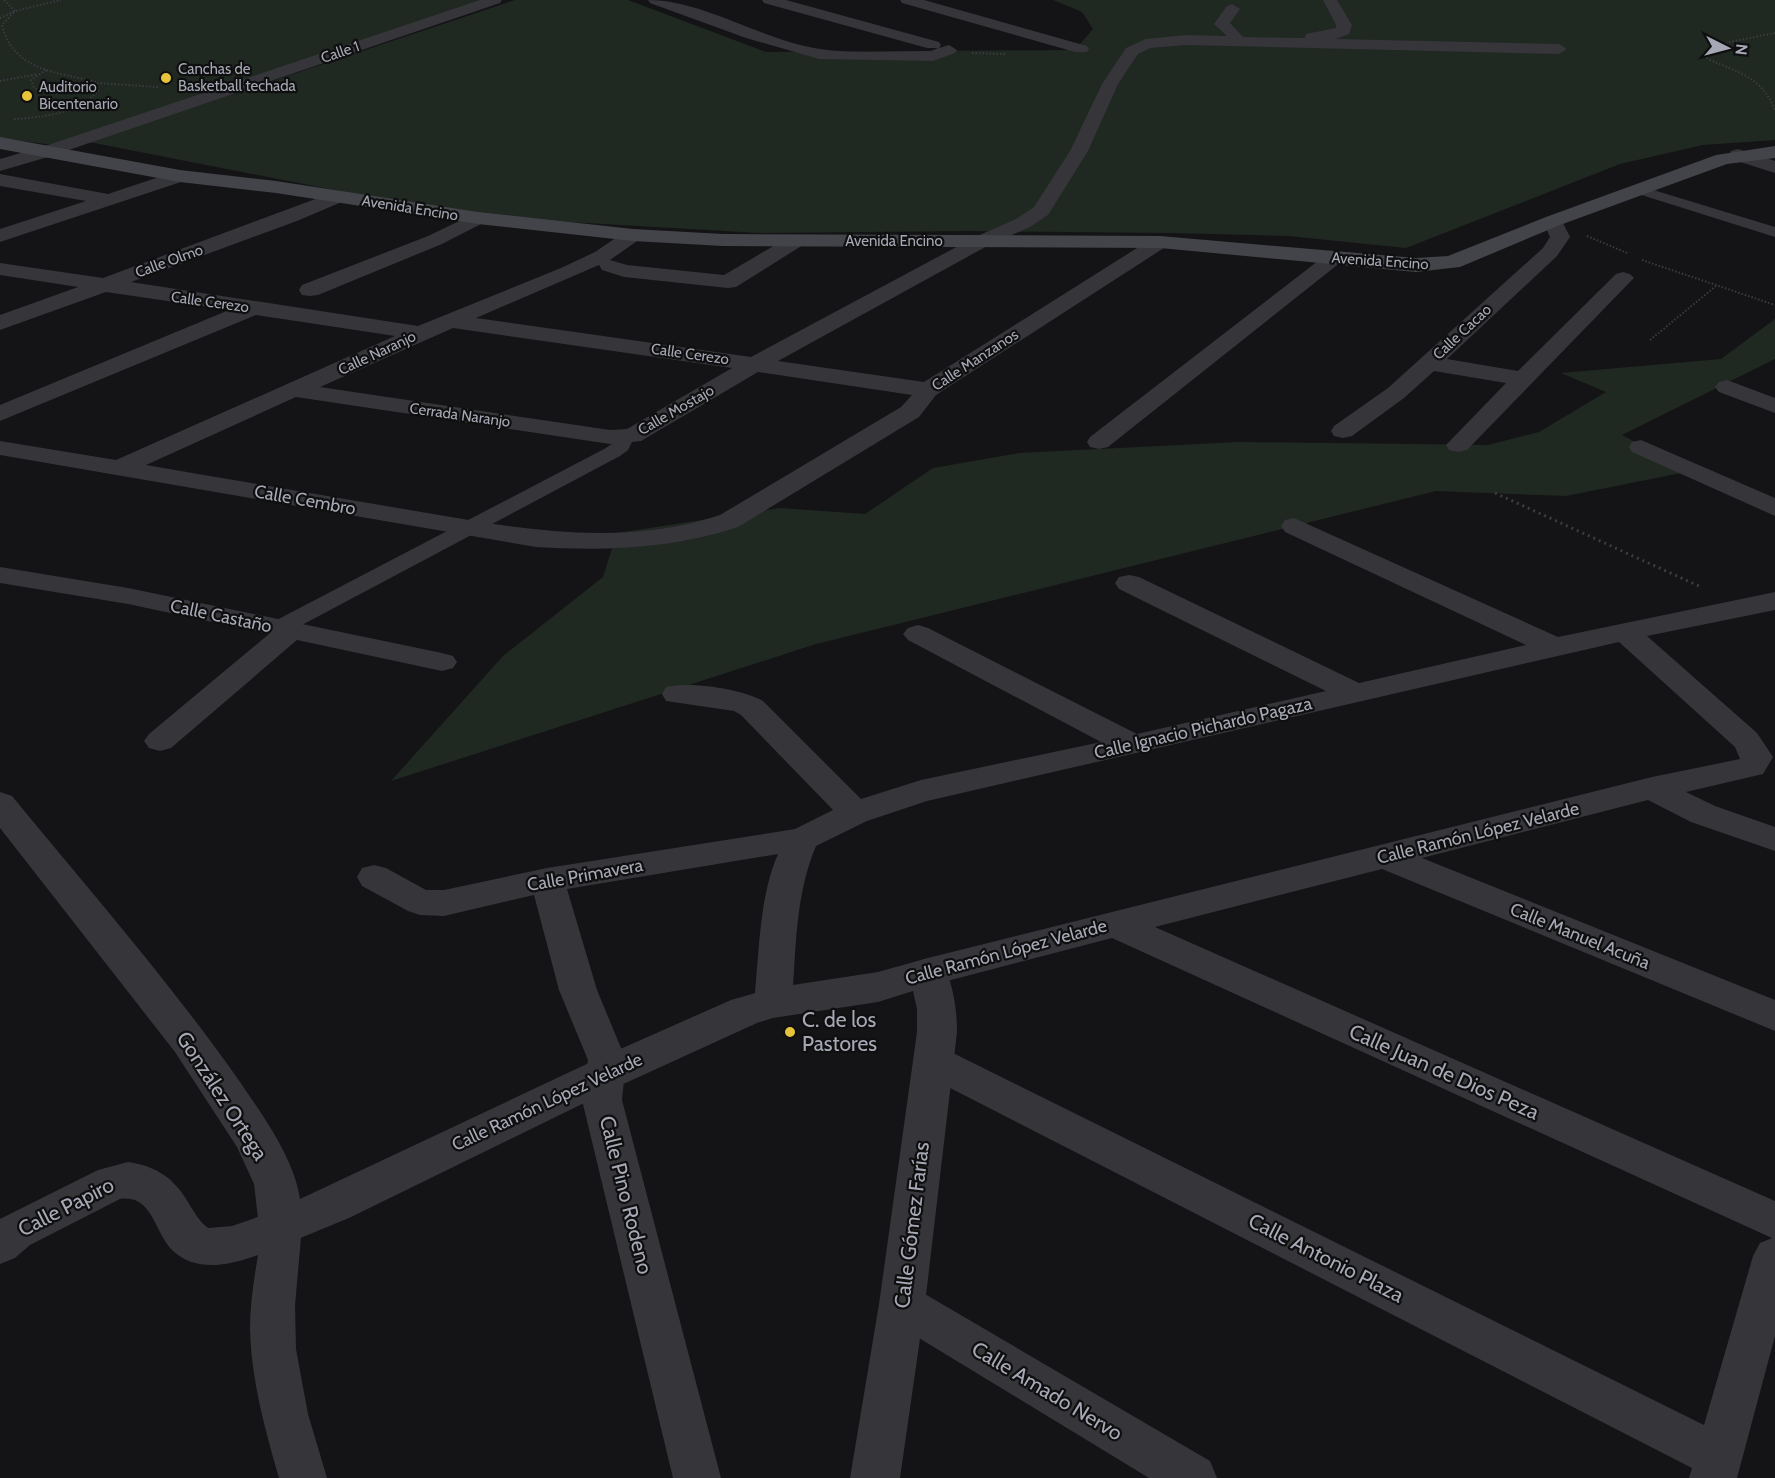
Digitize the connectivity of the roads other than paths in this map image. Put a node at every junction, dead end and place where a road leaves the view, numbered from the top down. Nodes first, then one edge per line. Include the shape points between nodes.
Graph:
1 (495, 0) edge
2 (655, 0) edge
3 (769, 0) edge
4 (907, 0) edge
5 (1330, 0) edge
6 (1232, 9) dead end
7 (734, 14) dead end
8 (712, 21) junction
9 (1227, 38) junction
10 (1081, 49) dead end
11 (1559, 49) dead end
12 (0, 143) edge
13 (48, 151) junction
14 (1775, 152) edge
15 (1738, 155) junction
16 (0, 165) edge
17 (1775, 167) edge
18 (180, 176) junction
19 (0, 180) edge
20 (1637, 189) junction
21 (336, 197) junction
22 (111, 199) junction
23 (478, 218) junction
24 (1554, 221) junction
25 (1775, 232) edge
26 (633, 235) junction
27 (0, 236) edge
28 (796, 241) junction
29 (982, 241) junction
30 (1160, 242) junction
31 (1334, 258) junction
32 (609, 266) dead end
33 (0, 269) edge
34 (1623, 278) dead end
35 (100, 286) junction
36 (309, 290) dead end
37 (251, 308) junction
38 (452, 320) junction
39 (0, 323) edge
40 (420, 333) junction
41 (1429, 363) junction
42 (756, 364) junction
43 (1525, 378) junction
44 (1727, 387) dead end
45 (295, 390) junction
46 (928, 390) junction
47 (1775, 406) edge
48 (0, 414) edge
49 (1343, 431) dead end
50 (625, 438) junction
51 (1099, 442) dead end
52 (1458, 445) dead end
53 (1641, 447) dead end
54 (0, 448) edge
55 (119, 468) junction
56 (1775, 508) edge
57 (1294, 526) dead end
58 (467, 529) junction
59 (611, 541) joint
60 (0, 575) edge
61 (1130, 583) dead end
62 (1775, 601) edge
63 (284, 630) junction
64 (1626, 633) junction
65 (918, 634) dead end
66 (1555, 647) junction
67 (442, 662) dead end
68 (1355, 693) junction
69 (677, 694) dead end
70 (160, 741) dead end
71 (1133, 745) junction
72 (1652, 788) junction
73 (0, 804) edge
74 (855, 813) junction
75 (802, 839) junction
76 (1775, 839) edge
77 (1386, 857) junction
78 (374, 876) dead end
79 (547, 880) junction
80 (1114, 924) junction
81 (928, 972) junction
82 (773, 1003) junction
83 (1775, 1016) edge
84 (933, 1061) junction
85 (605, 1074) junction
86 (1775, 1221) edge
87 (281, 1227) junction
88 (0, 1245) edge
89 (1775, 1256) edge
90 (902, 1304) junction
91 (1716, 1467) edge
92 (303, 1478) edge
93 (697, 1478) edge
94 (875, 1478) edge
95 (1193, 1478) edge

1 - 13 street, Calle 1
2 - 8 street
3 - 8 street via 949,50 933,56 828,55
4 - 10 street
5 - 9 street via 1344,25 1339,33 1319,37
6 - 9 street via 1222,24
7 - 8 street
9 - 11 street
9 - 29 street, Calle Mostajo via 1160,41 1138,46 1110,84 1087,137 1049,201 1023,223
12 - 13 main road, Avenida Encino
13 - 16 street
13 - 18 main road, Avenida Encino
14 - 15 main road, Avenida Encino
15 - 17 street
15 - 20 main road, Avenida Encino
18 - 21 main road, Avenida Encino
18 - 22 street
19 - 22 street
20 - 24 main road, Avenida Encino
20 - 25 street
21 - 23 main road, Avenida Encino
21 - 35 street, Calle Olmo
22 - 27 street
23 - 26 main road, Avenida Encino
23 - 36 street via 435,240
24 - 31 main road, Avenida Encino via 1452,262 1416,265
24 - 41 street, Calle Cacao via 1560,237 1550,252
26 - 28 main road, Avenida Encino
26 - 38 street, Calle Naranjo via 602,256
28 - 29 main road, Avenida Encino
28 - 32 street via 728,282
29 - 30 main road, Avenida Encino
29 - 42 street, Calle Mostajo
30 - 31 main road, Avenida Encino
30 - 46 street, Calle Manzanos
31 - 51 street
33 - 35 street, Calle Cerezo
34 - 43 street
35 - 37 street, Calle Cerezo
35 - 39 street, Calle Olmo
37 - 40 street, Calle Cerezo
37 - 48 street
38 - 40 street, Calle Naranjo
38 - 42 street, Calle Cerezo
40 - 45 street, Calle Naranjo
41 - 43 street
41 - 49 street, Calle Cacao via 1396,393
42 - 46 street, Calle Cerezo
42 - 50 street, Calle Mostajo
43 - 52 street
44 - 47 street
45 - 50 street, Cerrada Naranjo
45 - 55 street, Calle Naranjo
46 - 59 street, Calle Manzanos via 910,412 729,521 653,538
50 - 58 street, Calle Mostajo via 613,452
53 - 56 street
54 - 55 street, Calle Cembro
55 - 58 street, Calle Cembro
57 - 66 street
58 - 59 street, Calle Cembro via 536,539
58 - 63 street, Calle Mostajo
60 - 63 street, Calle Castaño via 128,596
61 - 68 street
62 - 64 street, Calle Ignacio Pichardo Pagaza
63 - 67 street, Calle Castaño
63 - 70 street
64 - 66 street, Calle Ignacio Pichardo Pagaza
64 - 72 street, Calle Ramón López Velarde via 1746,740 1757,757 1752,767
65 - 71 street
66 - 68 street, Calle Ignacio Pichardo Pagaza
68 - 71 street, Calle Ignacio Pichardo Pagaza
69 - 74 street via 742,702 752,708
71 - 74 street, Calle Ignacio Pichardo Pagaza via 921,791
72 - 76 street via 1703,814
72 - 77 street, Calle Ramón López Velarde
73 - 87 street, González Ortega via 189,1041 254,1137 276,1184
74 - 75 street, Calle Ignacio Pichardo Pagaza
75 - 79 street, Calle Primavera
75 - 82 street via 789,869 783,902
77 - 80 street, Calle Ramón López Velarde
77 - 83 street, Calle Manuel Acuña
78 - 79 street, Calle Primavera via 410,898 432,904
79 - 85 street, Calle Pino Rodeno via 578,990 607,1060
80 - 81 street, Calle Ramón López Velarde
80 - 86 street, Calle Juan de Dios Peza
81 - 82 street, Calle Ramón López Velarde via 878,987
81 - 84 street, Calle Gómez Farías via 937,1008
82 - 85 street, Calle Ramón López Velarde via 744,1011
84 - 90 street, Calle Gómez Farías
84 - 91 street, Calle Antonio Plaza
85 - 87 street, Calle Ramón López Velarde
85 - 93 street, Calle Pino Rodeno via 602,1100
87 - 88 street, Calle Papiro via 216,1248 193,1243 154,1187 140,1180 125,1179 15,1232
87 - 92 street, González Ortega via 273,1305 273,1358
89 - 91 street
90 - 94 street, Calle Gómez Farías
90 - 95 street, Calle Amado Nervo

